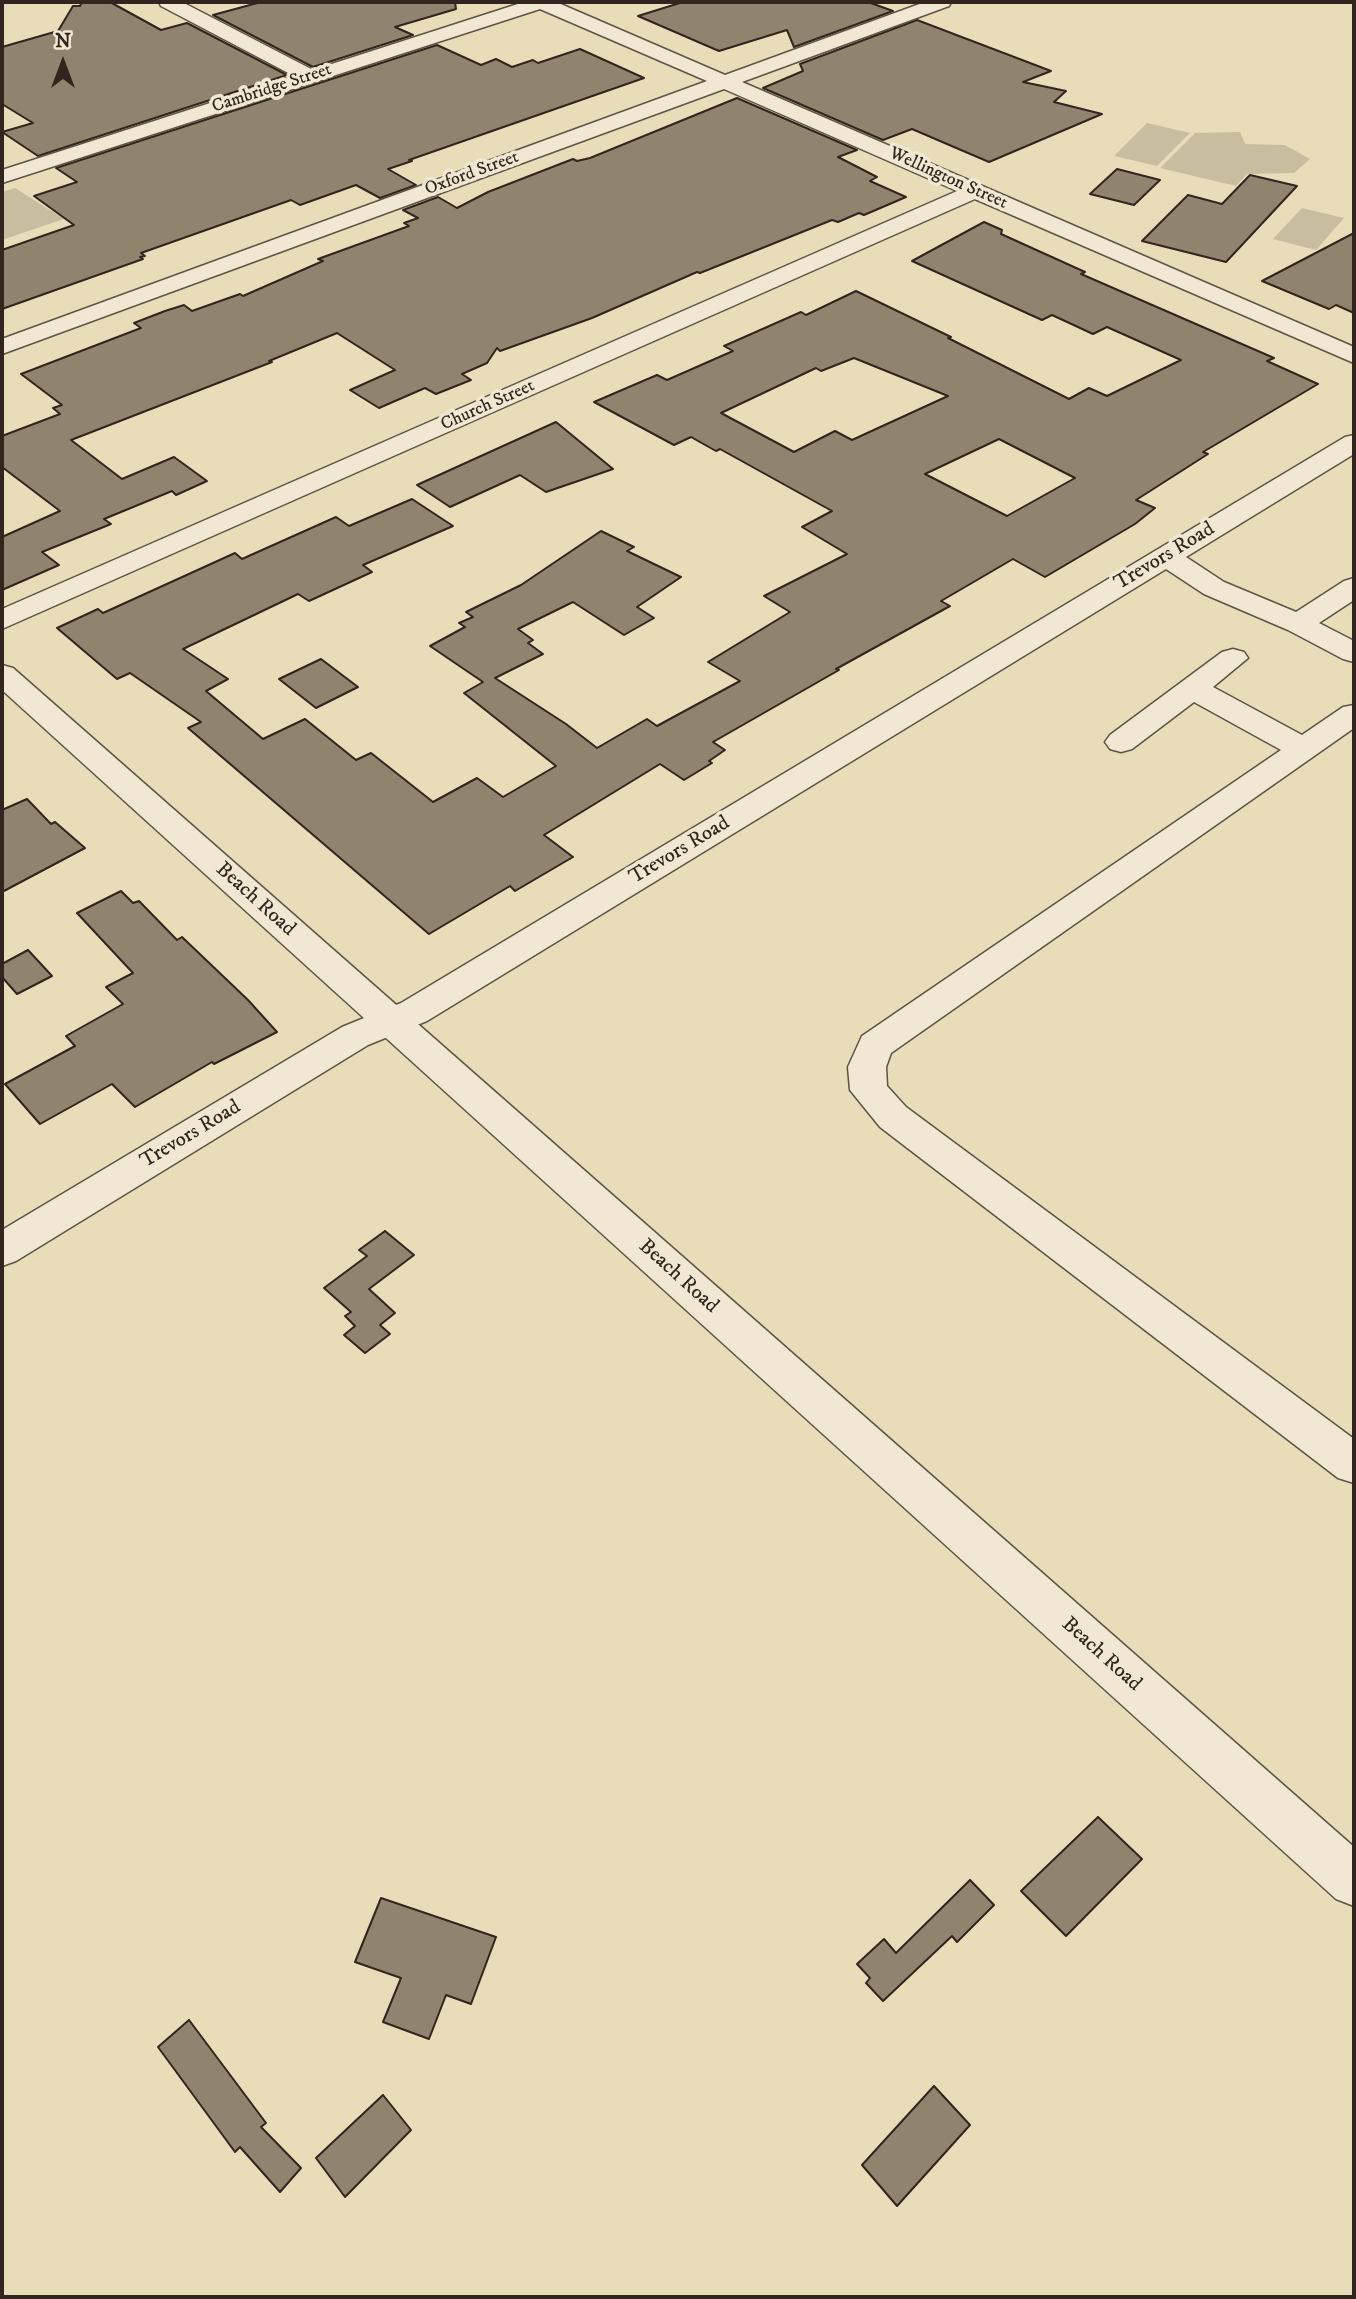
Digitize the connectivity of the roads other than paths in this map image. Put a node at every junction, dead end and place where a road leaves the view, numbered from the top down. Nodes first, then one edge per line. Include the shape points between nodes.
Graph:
1 (168, 2) edge
2 (541, 2) edge
3 (942, 2) edge
4 (310, 76) junction
5 (724, 81) junction
6 (2, 177) edge
7 (975, 191) junction
8 (2, 347) edge
9 (1354, 356) edge
10 (1354, 443) edge
11 (1166, 557) junction
12 (1354, 587) edge
13 (2, 621) edge
14 (1298, 624) junction
15 (1354, 653) edge
16 (1233, 658) dead end
17 (2, 674) edge
18 (1193, 689) junction
19 (1354, 714) edge
20 (1121, 741) dead end
21 (1304, 749) junction
22 (391, 1021) junction
23 (2, 1250) edge
24 (1354, 1464) edge
25 (1348, 1864) edge

1 - 4 street
2 - 4 street, Cambridge Street
2 - 5 street, Wellington Street
3 - 5 street, Oxford Street
4 - 6 street, Cambridge Street
5 - 7 street, Wellington Street
5 - 8 street, Oxford Street
7 - 9 street, Wellington Street
7 - 13 street, Church Street
10 - 11 street, Trevors Road
11 - 14 street via 1226,594
11 - 22 street, Trevors Road
12 - 14 street
14 - 15 street
16 - 18 street
17 - 22 street, Beach Road
18 - 20 street
18 - 21 street
19 - 21 street
21 - 24 street via 875,1045 867,1067 869,1090 893,1117
22 - 23 street, Trevors Road via 355,1036
22 - 25 street, Beach Road

